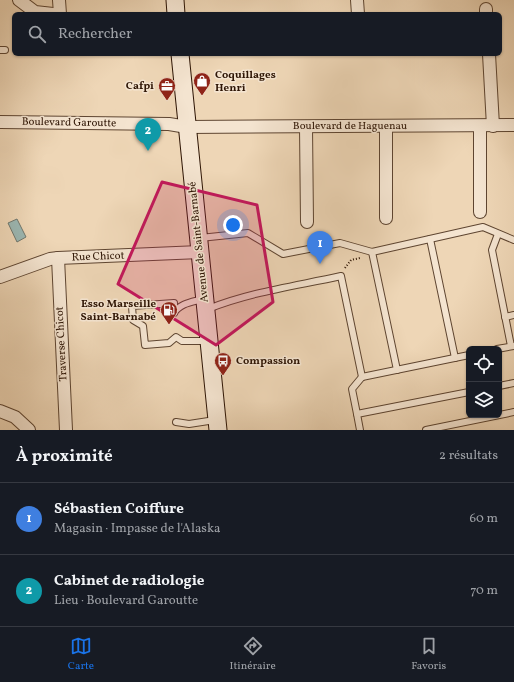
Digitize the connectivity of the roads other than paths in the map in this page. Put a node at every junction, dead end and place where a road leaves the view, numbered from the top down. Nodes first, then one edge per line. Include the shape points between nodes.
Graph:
1 (19, 0) edge
2 (59, 0) edge
3 (175, 0) edge
4 (357, 0) edge
5 (35, 12) edge
6 (60, 12) edge
7 (176, 12) edge
8 (358, 12) edge
9 (180, 56) edge
10 (489, 56) edge
11 (0, 122) edge
12 (306, 126) junction
13 (386, 126) junction
14 (480, 126) junction
15 (493, 126) junction
16 (514, 126) edge
17 (187, 127) junction
18 (480, 212) dead end
19 (386, 218) dead end
20 (307, 222) dead end
21 (498, 234) junction
22 (430, 239) junction
23 (514, 240) edge
24 (199, 245) junction
25 (372, 252) junction
26 (58, 258) junction
27 (0, 277) edge
28 (206, 304) junction
29 (514, 315) edge
30 (505, 317) junction
31 (209, 340) junction
32 (513, 346) edge
33 (502, 348) edge
34 (466, 356) edge
35 (455, 358) junction
36 (397, 370) junction
37 (362, 377) junction
38 (514, 383) edge
39 (502, 385) edge
40 (466, 393) edge
41 (0, 411) edge
42 (514, 412) edge
43 (357, 414) junction
44 (176, 422) dead end
45 (217, 425) edge
46 (29, 430) edge
47 (66, 430) edge
48 (360, 430) edge
49 (426, 430) edge

1 - 5 street
2 - 6 street
3 - 7 main road
4 - 8 street
9 - 17 main road, Avenue de Saint-Barnabé
10 - 15 street
11 - 17 street, Boulevard Garoutte via 170,124
12 - 13 street, Boulevard de Haguenau
12 - 17 street, Boulevard de Haguenau
12 - 20 street
13 - 14 street, Boulevard de Haguenau
13 - 19 street
14 - 15 street, Boulevard de Haguenau
14 - 18 street
15 - 16 street, Boulevard de Haguenau
17 - 24 main road, Avenue de Saint-Barnabé
21 - 22 lane via 483,227
21 - 23 lane
21 - 30 lane via 492,250
22 - 25 lane
22 - 35 lane
24 - 25 lane via 248,233 283,254 340,243
24 - 26 street, Rue Chicot
24 - 28 main road, Avenue de Saint-Barnabé
25 - 36 lane
26 - 27 street, Rue Chicot
26 - 47 street, Traverse Chicot
28 - 31 main road, Avenue de Saint-Barnabé
28 - 31 lane via 181,306 174,313 174,303 132,306 133,320 143,326 145,345 169,343 176,337 182,341
28 - 37 lane via 341,276
29 - 30 lane
30 - 32 lane
31 - 45 main road, Avenue de Saint-Barnabé
32 - 33 lane
34 - 35 lane
35 - 36 lane
36 - 37 lane
37 - 43 lane via 352,389
38 - 39 lane
40 - 43 lane
41 - 46 street via 15,418
42 - 49 lane
43 - 48 lane
44 - 45 lane

